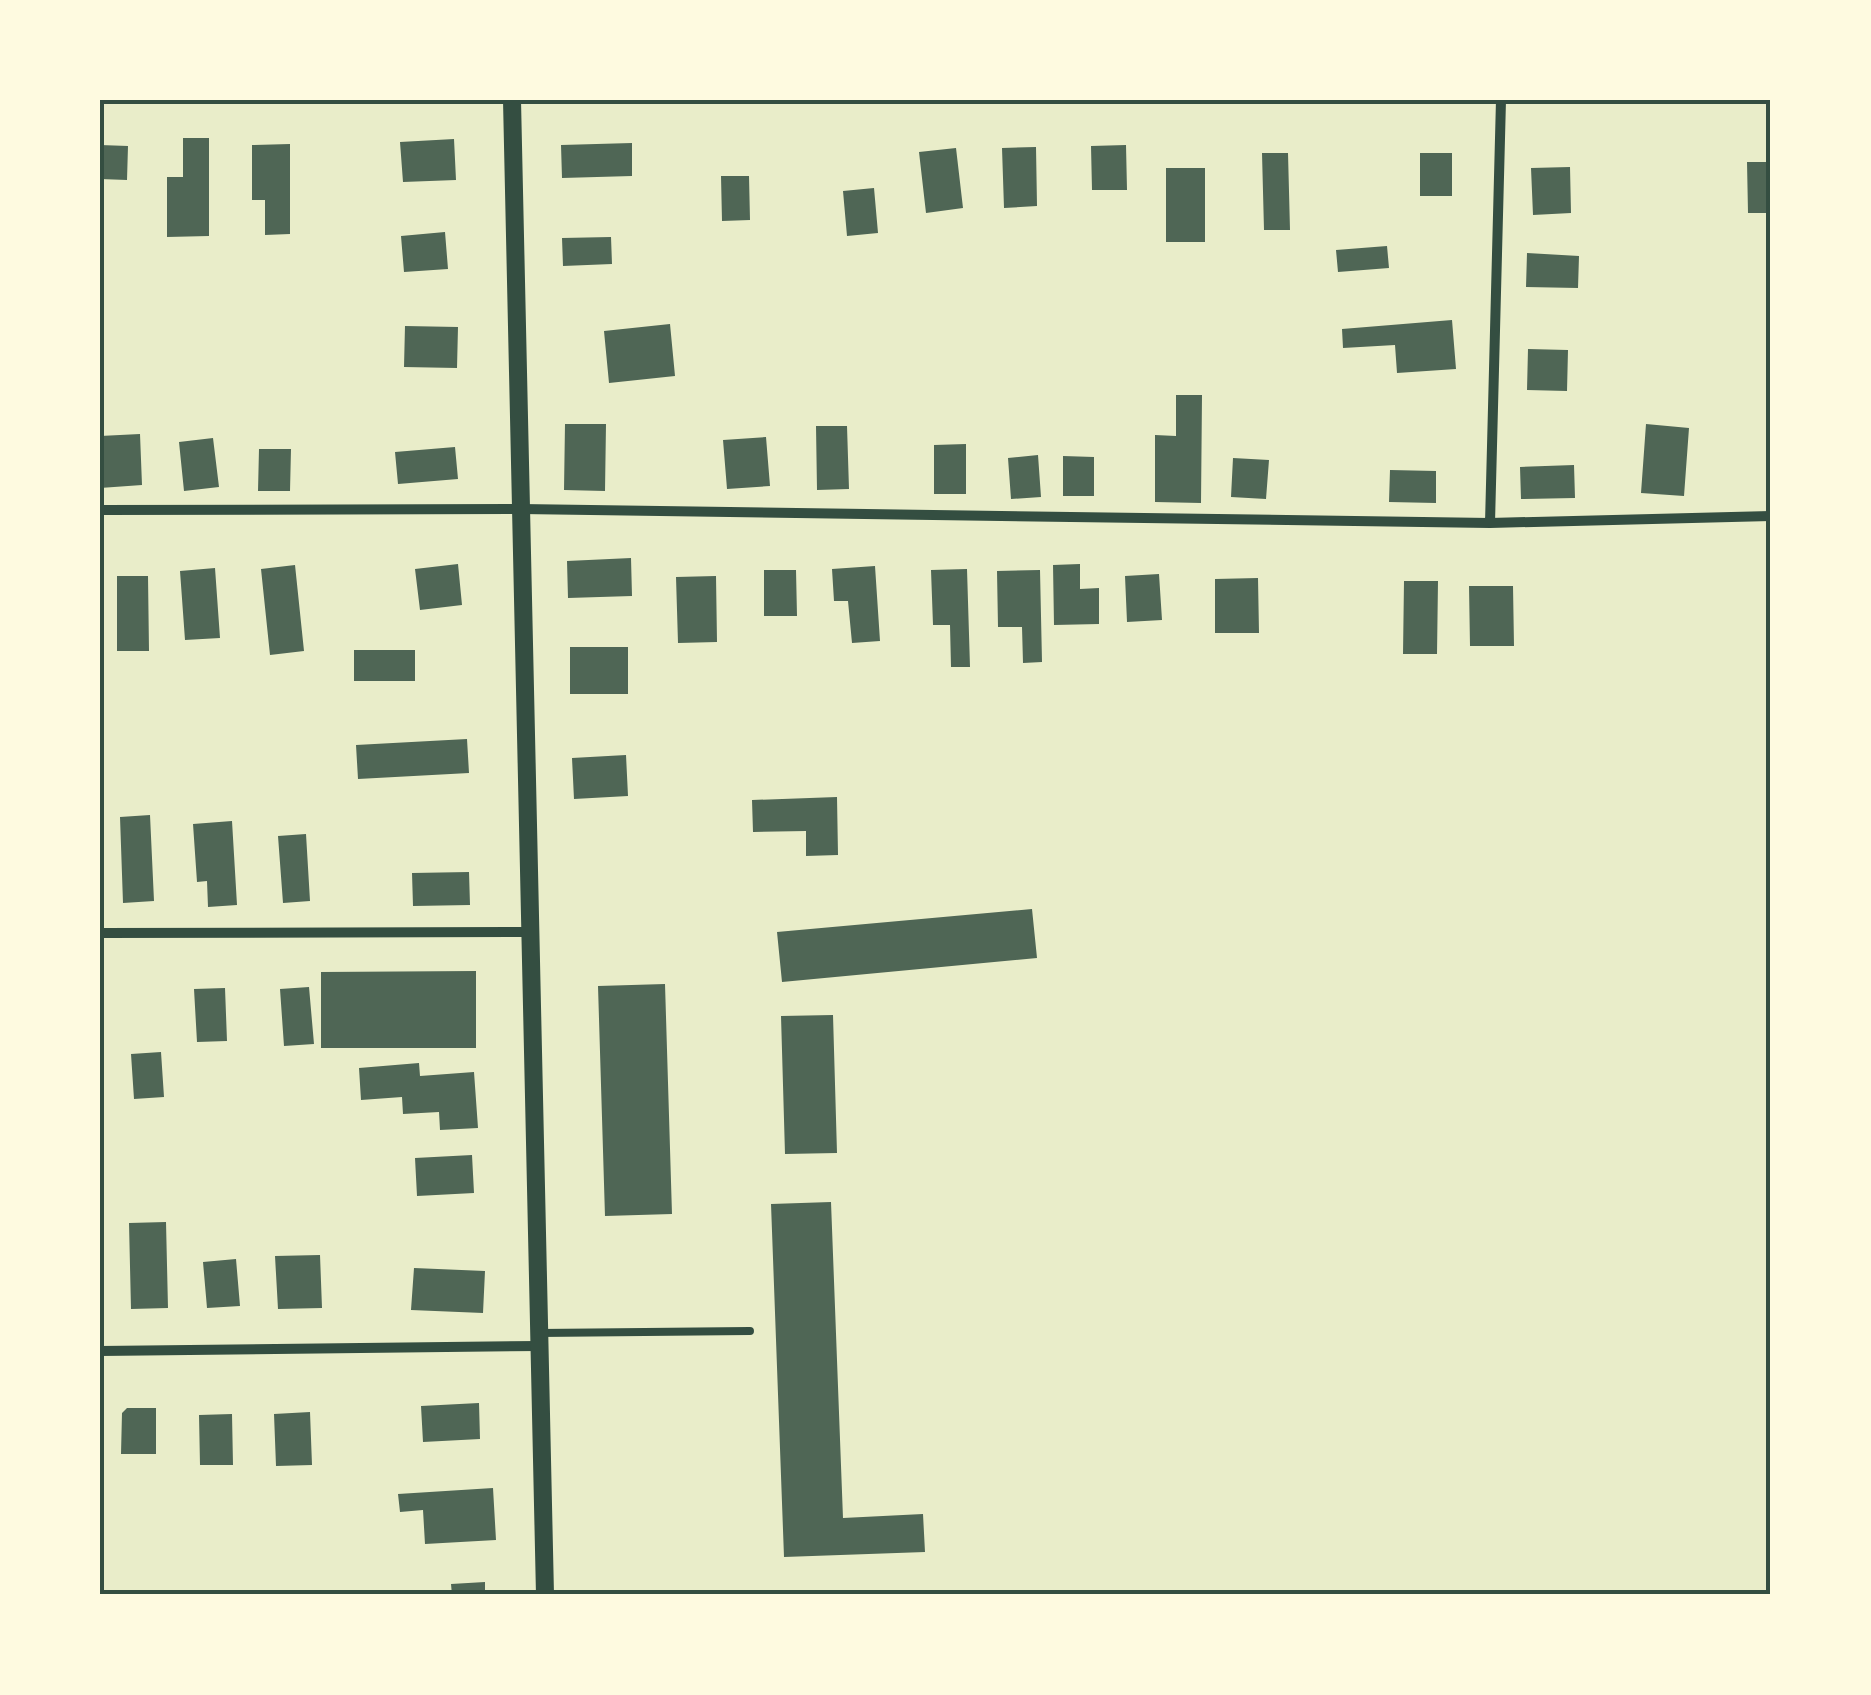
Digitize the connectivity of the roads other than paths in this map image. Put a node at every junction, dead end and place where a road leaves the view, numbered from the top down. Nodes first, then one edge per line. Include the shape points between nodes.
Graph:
1 (512, 100) edge
2 (1501, 100) edge
3 (521, 508) junction
4 (100, 510) edge
5 (1771, 516) edge
6 (1490, 522) junction
7 (100, 932) edge
8 (530, 932) junction
9 (750, 1330) dead end
10 (539, 1339) junction
11 (100, 1351) edge
12 (545, 1595) edge

1 - 3 street
2 - 6 street
3 - 4 street
3 - 6 street
3 - 8 street
5 - 6 street
7 - 8 street
8 - 10 street
9 - 10 lane
10 - 11 street
10 - 12 street

